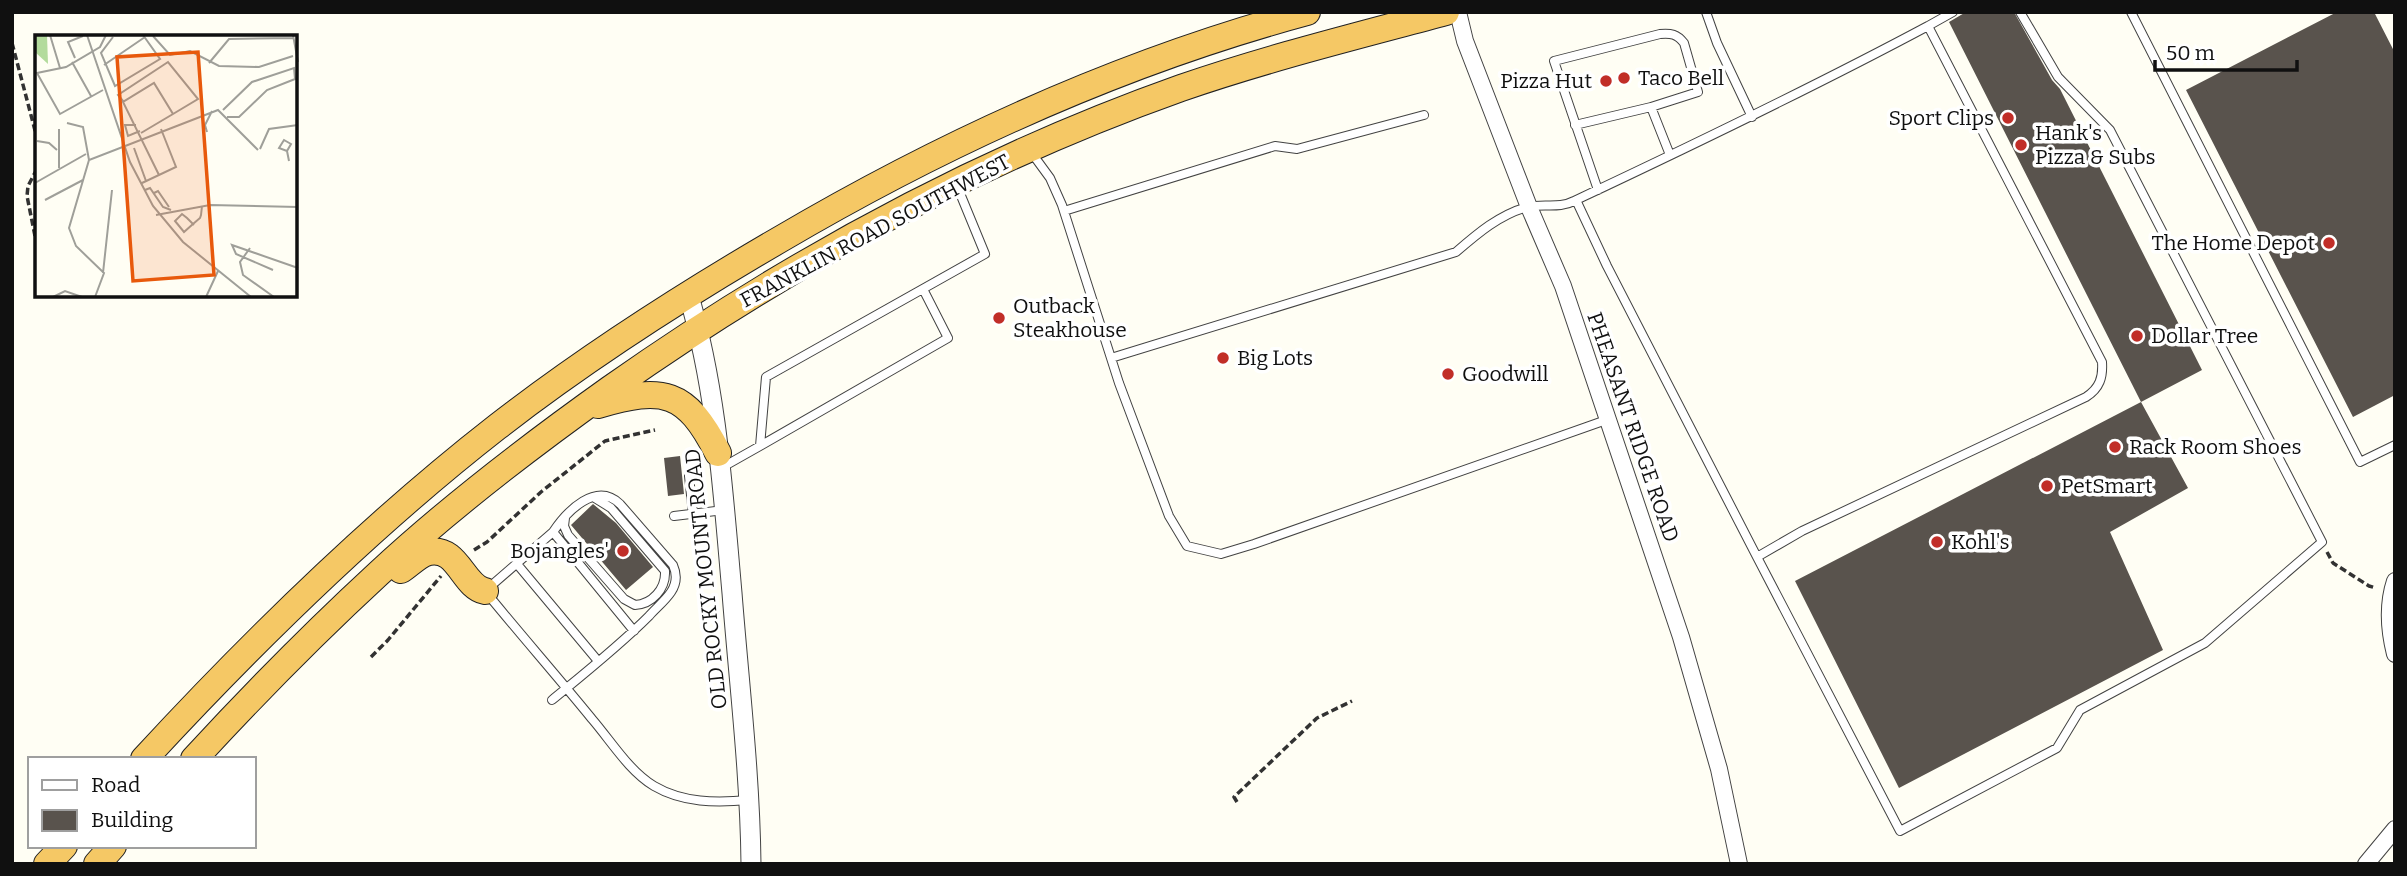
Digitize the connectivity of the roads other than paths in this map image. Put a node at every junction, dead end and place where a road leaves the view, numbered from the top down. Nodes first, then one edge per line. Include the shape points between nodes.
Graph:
1 (1307, 12) edge
2 (1446, 12) edge
3 (1458, 12) edge
4 (1706, 12) edge
5 (1953, 12) edge
6 (2021, 12) edge
7 (2131, 12) edge
8 (1928, 26) junction
9 (1651, 107) junction
10 (1424, 115) dead end
11 (1752, 117) junction
12 (1575, 125) junction
13 (1030, 149) junction
14 (1670, 155) junction
15 (956, 183) junction
16 (1598, 190) junction
17 (1576, 200) junction
18 (1529, 207) junction
19 (1064, 211) junction
20 (923, 289) junction
21 (688, 293) junction
22 (698, 328) junction
23 (1111, 358) junction
24 (580, 410) junction
25 (1609, 419) junction
26 (2395, 444) edge
27 (760, 446) junction
28 (719, 461) junction
29 (689, 476) dead end
30 (588, 498) junction
31 (724, 510) junction
32 (693, 514) junction
33 (674, 516) dead end
34 (565, 518) junction
35 (553, 532) junction
36 (1757, 557) junction
37 (517, 564) junction
38 (2393, 586) edge
39 (485, 595) junction
40 (333, 617) junction
41 (634, 631) junction
42 (2395, 654) edge
43 (598, 661) junction
44 (567, 688) junction
45 (552, 700) dead end
46 (146, 757) edge
47 (196, 757) edge
48 (749, 800) junction
49 (2395, 830) edge
50 (62, 848) edge
51 (111, 848) edge
52 (47, 864) edge
53 (97, 864) edge
54 (751, 864) edge
55 (1739, 864) edge
56 (2366, 864) edge

1 - 21 highway, FRANKLIN ROAD SOUTHWEST via 1247,28 1113,76 1000,124 856,195
2 - 13 highway, FRANKLIN ROAD SOUTHWEST via 1258,63
3 - 18 street, PHEASANT RIDGE ROAD
4 - 11 lane
5 - 8 lane
6 - 36 lane via 2059,77 2110,130 2322,542 2205,643 2080,710 2057,748 1900,831
7 - 26 lane via 2360,462
8 - 11 lane
8 - 36 lane via 2102,362 2103,374 2086,397 1802,531
9 - 12 lane
9 - 12 lane via 1698,92 1684,43 1670,33 1554,61
9 - 14 lane
10 - 19 lane via 1297,149 1275,146
11 - 14 lane
12 - 16 lane
13 - 15 highway, FRANKLIN ROAD SOUTHWEST
13 - 19 lane via 1050,178
14 - 16 lane
15 - 20 lane via 985,254
15 - 22 highway, FRANKLIN ROAD SOUTHWEST via 786,273
16 - 17 lane
17 - 18 lane via 1564,206
17 - 36 lane
18 - 23 lane via 1485,227 1456,252
18 - 25 street, PHEASANT RIDGE ROAD via 1563,286
19 - 23 lane
20 - 27 lane via 766,377
20 - 27 lane via 948,338
21 - 22 street, OLD ROCKY MOUNT ROAD
21 - 46 highway, FRANKLIN ROAD SOUTHWEST via 498,426 404,504 314,585
22 - 24 highway, FRANKLIN ROAD SOUTHWEST
22 - 28 street, OLD ROCKY MOUNT ROAD
23 - 25 lane via 1168,516 1187,546 1221,554
24 - 28 highway via 629,396 662,395 699,422
24 - 40 highway, FRANKLIN ROAD SOUTHWEST via 439,521
25 - 55 street, PHEASANT RIDGE ROAD via 1681,637 1719,769
27 - 28 lane
28 - 31 street, OLD ROCKY MOUNT ROAD
29 - 32 lane
30 - 34 lane
30 - 34 lane via 600,499 611,508 664,569 664,585 650,600 635,605 624,599 568,535
30 - 41 lane via 605,495 616,500 676,572 671,592
31 - 32 lane
31 - 48 street, OLD ROCKY MOUNT ROAD
32 - 33 lane
34 - 35 lane
35 - 37 lane
35 - 41 lane
37 - 39 lane
37 - 43 lane
38 - 42 street via 2389,608
39 - 40 highway via 450,557 427,552
39 - 44 lane
40 - 47 highway, FRANKLIN ROAD SOUTHWEST
41 - 43 lane
43 - 44 lane
44 - 45 lane
44 - 48 lane via 629,763 657,787 699,801
48 - 54 street, OLD ROCKY MOUNT ROAD
49 - 56 street
50 - 52 highway
51 - 53 highway

